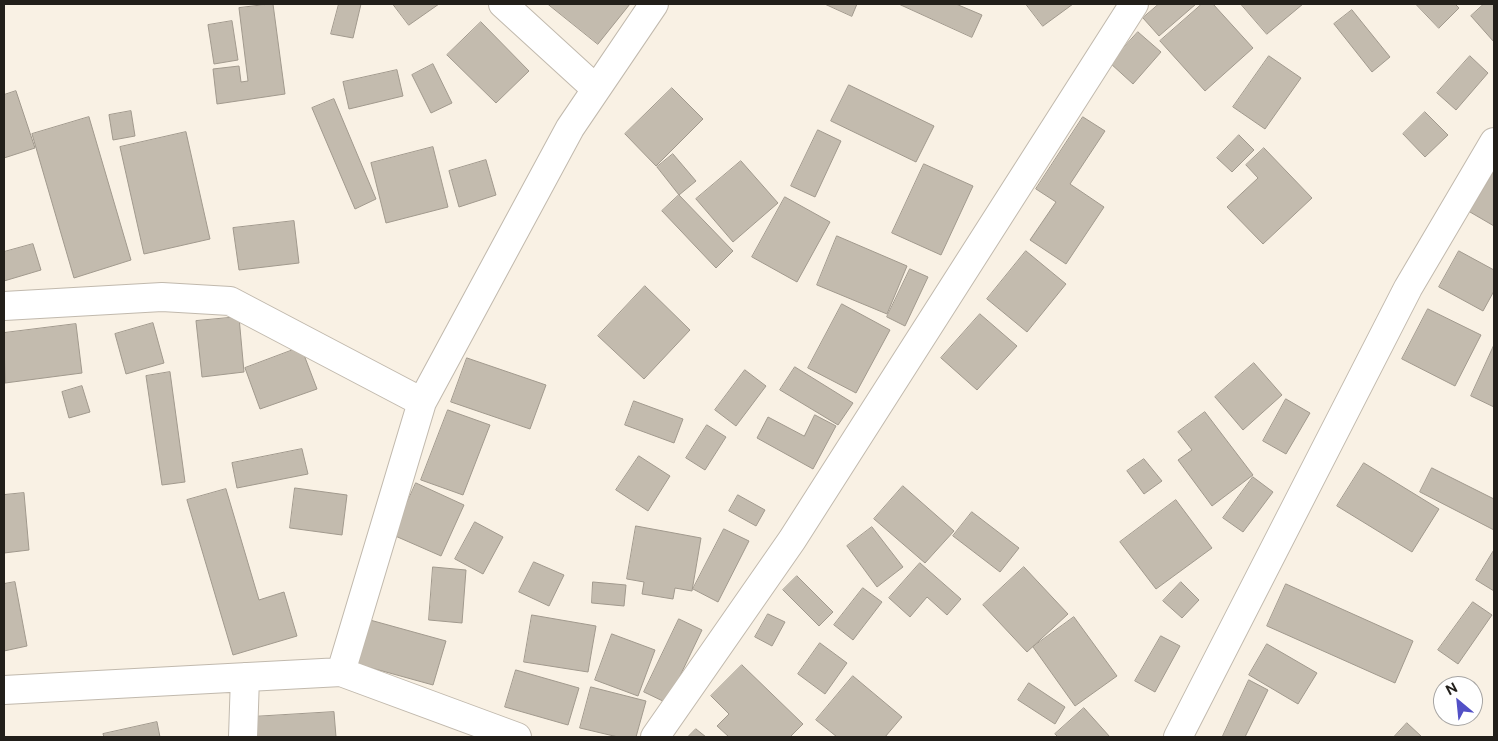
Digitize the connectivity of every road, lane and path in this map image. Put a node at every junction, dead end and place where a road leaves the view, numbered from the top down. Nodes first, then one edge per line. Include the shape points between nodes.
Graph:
1 (502, 4) edge
2 (654, 4) edge
3 (1134, 4) edge
4 (596, 89) junction
5 (1494, 142) edge
6 (4, 306) edge
7 (422, 402) junction
8 (341, 672) junction
9 (245, 677) junction
10 (4, 690) edge
11 (243, 737) edge
12 (517, 737) edge
13 (654, 737) edge
14 (1178, 737) edge

1 - 4 street
2 - 4 street
3 - 13 street via 792,540
4 - 7 street via 570,128
5 - 14 street via 1408,288
6 - 7 street via 162,297 230,301
7 - 8 street
8 - 9 street
8 - 12 street
9 - 10 street
9 - 11 street

